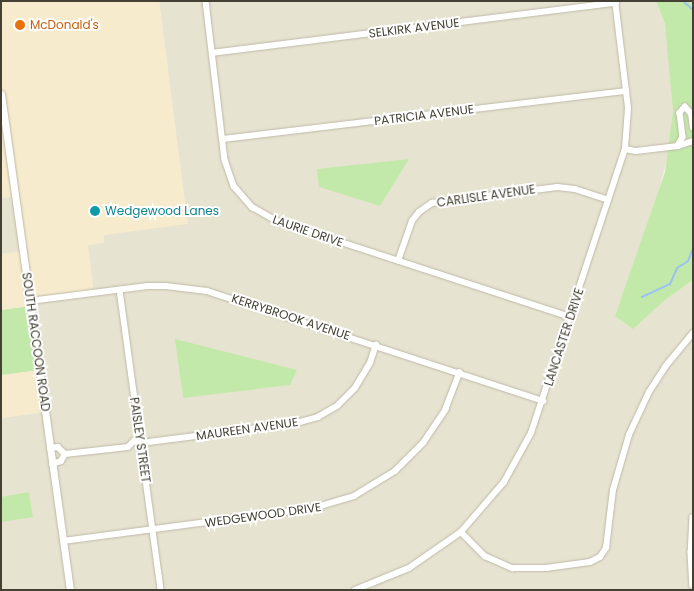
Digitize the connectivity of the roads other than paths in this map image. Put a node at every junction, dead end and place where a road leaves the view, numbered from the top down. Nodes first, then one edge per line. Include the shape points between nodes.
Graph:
1 (206, 1) edge
2 (616, 2) edge
3 (212, 53) junction
4 (626, 91) junction
5 (1, 94) edge
6 (693, 128) edge
7 (223, 139) junction
8 (693, 141) edge
9 (678, 146) junction
10 (625, 149) junction
11 (608, 200) junction
12 (398, 261) junction
13 (120, 290) junction
14 (30, 301) junction
15 (570, 317) junction
16 (693, 333) edge
17 (376, 346) junction
18 (460, 372) junction
19 (543, 401) junction
20 (141, 443) junction
21 (50, 448) junction
22 (66, 454) junction
23 (52, 464) junction
24 (693, 517) edge
25 (153, 530) junction
26 (461, 532) junction
27 (64, 541) junction
28 (693, 585) edge
29 (70, 590) edge
30 (161, 590) edge
31 (355, 590) edge

1 - 3 street, LAURIE DRIVE
2 - 3 street, SELKIRK AVENUE
2 - 4 street, LANCASTER DRIVE
3 - 7 street, LAURIE DRIVE
4 - 7 street, PATRICIA AVENUE
4 - 10 street, LANCASTER DRIVE via 628,122
5 - 14 street, SOUTH RACCOON ROAD
6 - 9 street via 691,114 685,107 680,113 682,137
7 - 12 street, LAURIE DRIVE via 232,180 242,197 260,213
8 - 9 street
9 - 10 street via 636,151
10 - 11 street, LANCASTER DRIVE
11 - 12 street, CARLISLE AVENUE via 575,189 557,187 432,203 414,217
11 - 15 street, LANCASTER DRIVE
12 - 15 street, LAURIE DRIVE
13 - 14 street, KERRYBROOK AVENUE
13 - 17 street, KERRYBROOK AVENUE via 166,286 207,291
13 - 20 street, PAISLEY STREET
14 - 21 street, SOUTH RACCOON ROAD
15 - 19 street, LANCASTER DRIVE
16 - 26 street via 649,392 629,435 614,484 606,548 600,557 563,566 529,570 512,568 485,556
17 - 18 street, KERRYBROOK AVENUE
17 - 20 street, MAUREEN AVENUE via 364,377 355,388 337,406 318,416 297,423
18 - 19 street, KERRYBROOK AVENUE
18 - 25 street, WEDGEWOOD DRIVE via 444,410 423,443 396,471 365,491 314,508
19 - 26 street, LANCASTER DRIVE via 512,471
20 - 22 street, MAUREEN AVENUE via 134,441 128,447
20 - 25 street, PAISLEY STREET
21 - 22 street via 58,447
21 - 23 street, SOUTH RACCOON ROAD
22 - 23 street via 61,461
23 - 27 street, SOUTH RACCOON ROAD
24 - 28 street
25 - 27 street, WEDGEWOOD DRIVE
25 - 30 street, PAISLEY STREET
26 - 31 street, LANCASTER DRIVE via 409,568
27 - 29 street, SOUTH RACCOON ROAD

